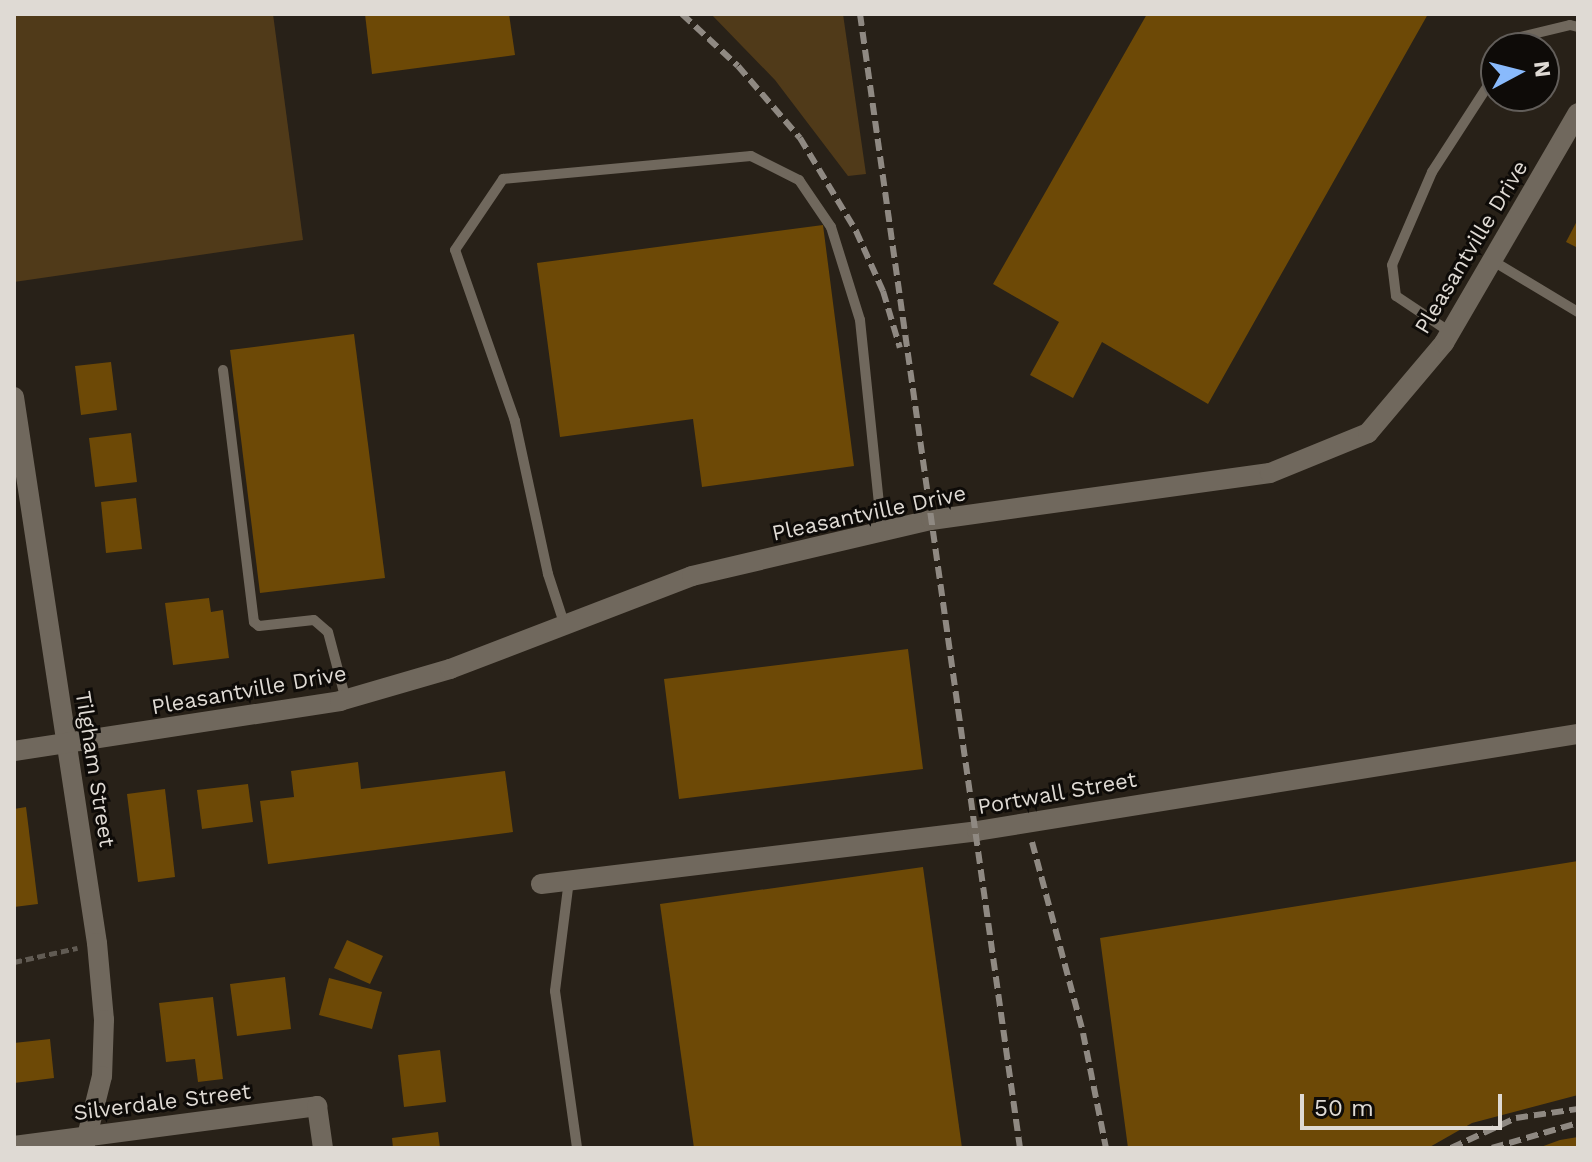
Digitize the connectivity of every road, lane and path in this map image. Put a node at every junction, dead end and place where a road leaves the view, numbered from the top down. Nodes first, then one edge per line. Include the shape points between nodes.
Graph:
1 (1578, 27) edge
2 (1541, 32) edge
3 (1480, 98) edge
4 (1578, 113) edge
5 (1493, 261) junction
6 (1578, 312) edge
7 (1450, 332) junction
8 (223, 370) dead end
9 (15, 408) edge
10 (882, 532) junction
11 (564, 623) junction
12 (346, 700) junction
13 (1578, 734) edge
14 (67, 744) junction
15 (14, 751) edge
16 (569, 880) junction
17 (541, 884) dead end
18 (97, 943) junction
19 (14, 962) edge
20 (87, 1141) edge
21 (14, 1146) edge
22 (323, 1148) edge
23 (577, 1148) edge

1 - 2 lane
3 - 7 lane via 1432,172 1392,265 1396,296 1420,317
4 - 5 street, Pleasantville Drive
5 - 6 lane
5 - 7 street, Pleasantville Drive
7 - 10 street, Pleasantville Drive via 1368,433 1270,473 931,520
8 - 12 lane via 254,622 259,626 314,620 328,632
9 - 14 street, Tilgham Street
10 - 11 street, Pleasantville Drive via 692,576
10 - 11 lane via 860,320 831,227 799,180 751,156 503,179 455,250 515,421
11 - 12 street, Pleasantville Drive via 450,669
12 - 14 street, Pleasantville Drive
13 - 16 street, Portwall Street via 977,831
14 - 15 street, Pleasantville Drive
14 - 18 street, Tilgham Street
16 - 17 street, Portwall Street
16 - 23 lane via 555,991
18 - 19 path
18 - 20 street, Tilgham Street via 104,1020 102,1076
20 - 21 street, Silverdale Street
20 - 22 street, Silverdale Street via 317,1106

